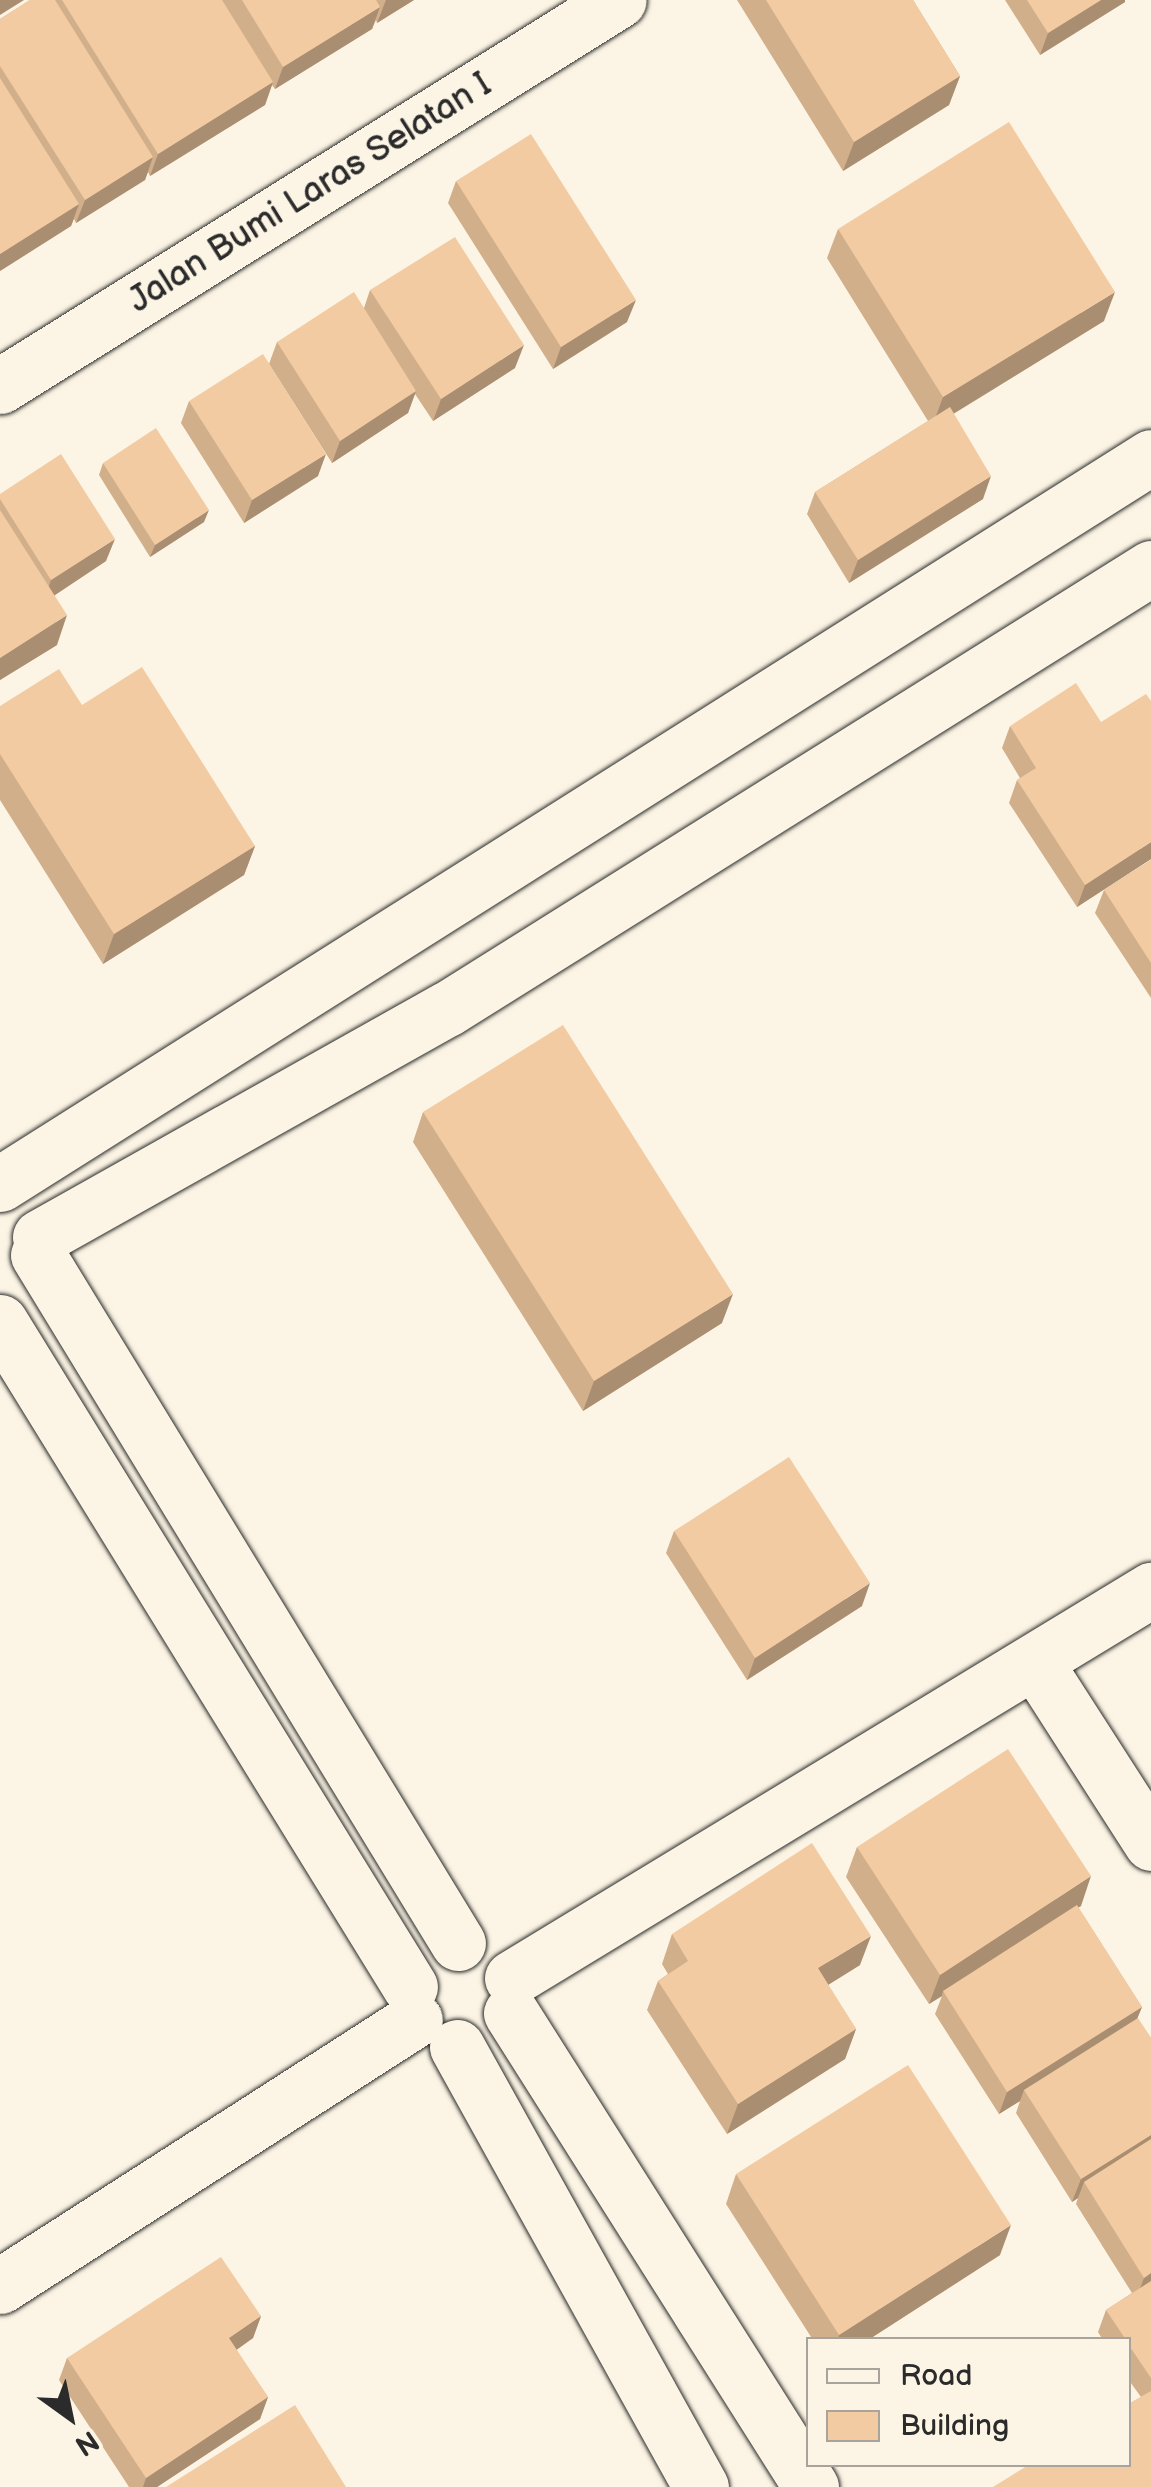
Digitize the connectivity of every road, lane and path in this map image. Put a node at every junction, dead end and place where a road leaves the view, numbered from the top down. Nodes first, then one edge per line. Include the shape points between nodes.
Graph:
1 (620, 0) edge
2 (0, 386) edge
3 (1151, 457) edge
4 (1151, 568) edge
5 (0, 1186) edge
6 (40, 1246) junction
7 (0, 1294) edge
8 (0, 1322) edge
9 (1151, 1590) edge
10 (1036, 1662) junction
11 (1151, 1843) edge
12 (458, 1943) junction
13 (512, 1996) junction
14 (428, 2018) junction
15 (0, 2286) edge
16 (702, 2487) edge
17 (810, 2487) edge

1 - 2 street, Jalan Bumi Laras Selatan I
3 - 5 street
4 - 6 street via 447,1009
5 - 6 street via 26,1204
6 - 7 street via 30,1272
6 - 12 street
8 - 14 street
9 - 10 street
10 - 11 street
10 - 13 street
12 - 13 street via 491,1951
12 - 14 street via 426,1956
13 - 14 street via 490,2039
13 - 17 street
14 - 15 street
14 - 16 street

